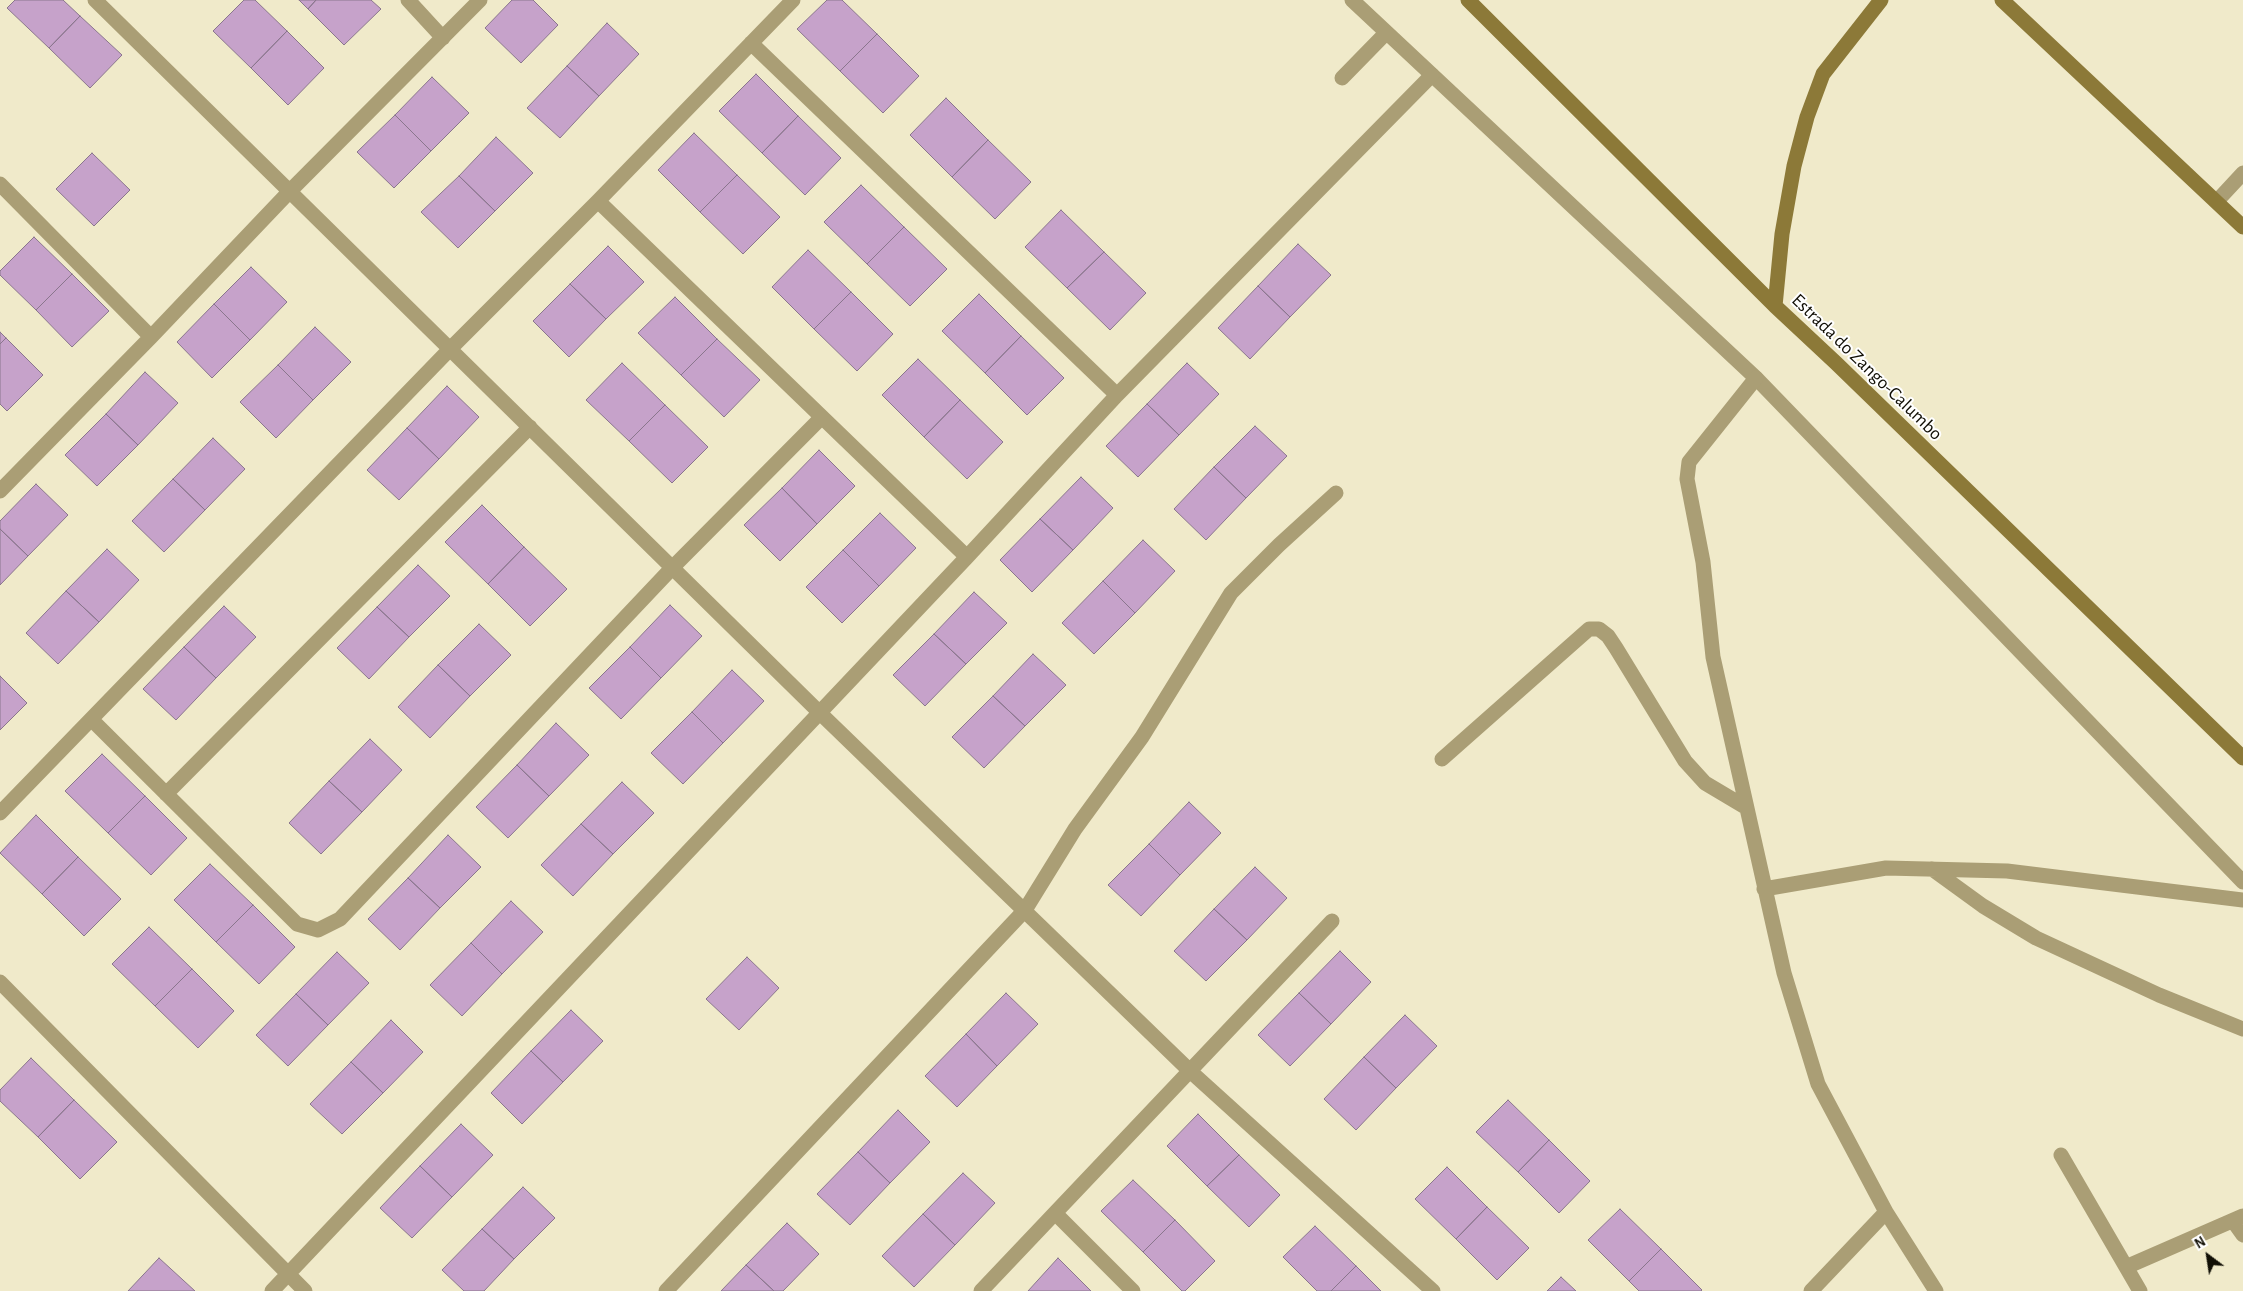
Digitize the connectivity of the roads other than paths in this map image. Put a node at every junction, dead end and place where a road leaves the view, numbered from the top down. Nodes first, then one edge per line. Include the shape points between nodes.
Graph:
1 (95, 0) edge
2 (408, 0) edge
3 (480, 0) edge
4 (793, 0) edge
5 (1352, 0) edge
6 (1468, 0) edge
7 (1881, 0) edge
8 (2002, 0) edge
9 (1386, 33) junction
10 (443, 38) junction
11 (752, 43) junction
12 (1432, 76) junction
13 (1342, 78) dead end
14 (2243, 173) edge
15 (0, 184) edge
16 (290, 191) junction
17 (598, 201) junction
18 (2217, 201) junction
19 (2243, 227) edge
20 (1775, 306) junction
21 (151, 337) junction
22 (451, 348) junction
23 (1756, 378) junction
24 (1117, 395) junction
25 (822, 417) junction
26 (530, 427) junction
27 (0, 491) edge
28 (1336, 494) dead end
29 (967, 557) junction
30 (672, 568) junction
31 (820, 713) junction
32 (92, 720) junction
33 (2243, 758) edge
34 (1442, 759) dead end
35 (166, 794) junction
36 (1747, 808) junction
37 (0, 813) edge
38 (1932, 869) junction
39 (2243, 882) edge
40 (1764, 889) junction
41 (2243, 900) edge
42 (1025, 910) junction
43 (1332, 921) dead end
44 (0, 982) edge
45 (2243, 1029) edge
46 (1190, 1071) junction
47 (2060, 1156) dead end
48 (1886, 1212) junction
49 (1055, 1213) junction
50 (2238, 1218) edge
51 (2243, 1235) edge
52 (2126, 1267) junction
53 (288, 1274) junction
54 (272, 1291) edge
55 (305, 1291) edge
56 (666, 1291) edge
57 (981, 1291) edge
58 (1132, 1291) edge
59 (1433, 1291) edge
60 (1811, 1291) edge
61 (1936, 1291) edge
62 (2140, 1291) edge

1 - 16 street
2 - 10 street
3 - 10 street
4 - 11 street
5 - 9 street
6 - 20 main road, Estrada do Zango-Calumbo
7 - 20 main road via 1823,74 1807,117 1782,234
8 - 18 main road
9 - 12 street
9 - 13 street
10 - 16 street
11 - 17 street
11 - 24 street
12 - 23 street
12 - 24 street
14 - 18 street
15 - 21 street
16 - 21 street
16 - 22 street
17 - 22 street
17 - 25 street
18 - 19 main road
20 - 33 main road, Estrada do Zango-Calumbo
21 - 27 street
22 - 26 street
22 - 32 street
23 - 36 street via 1689,462 1688,479 1703,562 1713,658
23 - 39 street
24 - 29 street
25 - 29 street
25 - 30 street
26 - 30 street
26 - 35 street
28 - 42 street via 1278,545 1231,594 1142,736 1075,829
29 - 31 street
30 - 31 street
30 - 35 street via 340,920 318,930 297,924
31 - 42 street
31 - 53 street
32 - 35 street
32 - 37 street
34 - 36 street via 1589,629 1599,629 1616,648 1685,761 1705,783
36 - 40 street
38 - 40 street via 1886,868
38 - 41 street via 2007,871
38 - 45 street via 1983,906 2036,938 2159,995
40 - 48 street via 1784,973 1818,1084
42 - 46 street
42 - 56 street
43 - 46 street
44 - 53 street
46 - 49 street
46 - 59 street
47 - 52 street
48 - 60 street
48 - 61 street
49 - 57 street
49 - 58 street
50 - 51 street
50 - 52 street
52 - 62 street
53 - 54 street
53 - 55 street

